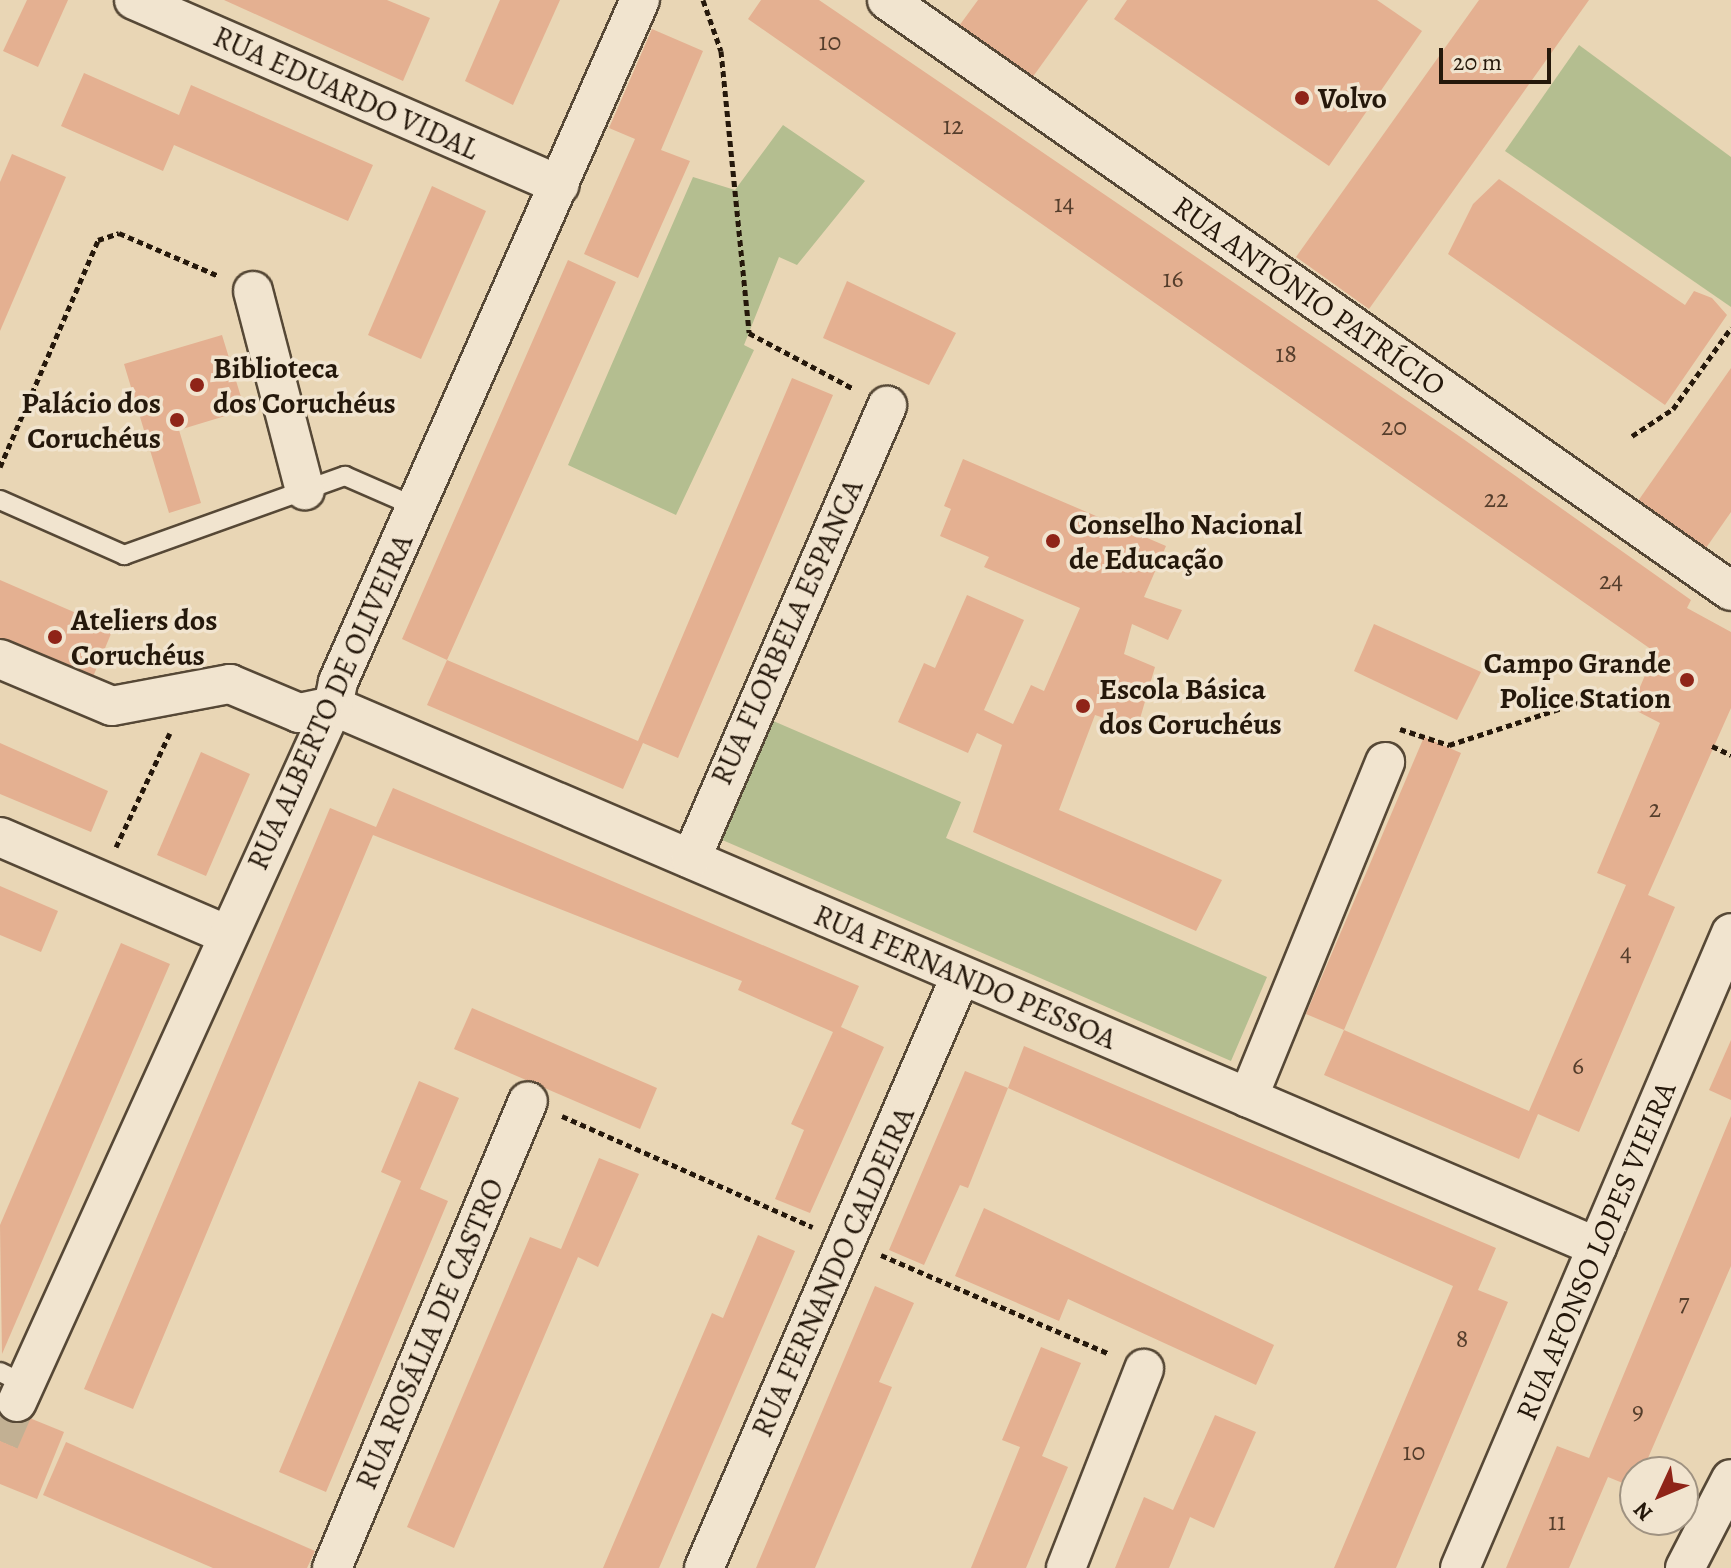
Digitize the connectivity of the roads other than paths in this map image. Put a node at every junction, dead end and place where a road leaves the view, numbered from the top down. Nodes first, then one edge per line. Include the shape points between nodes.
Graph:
1 (134, 0) edge
2 (640, 0) edge
3 (887, 0) edge
4 (559, 185) junction
5 (253, 291) road end
6 (887, 406) road end
7 (305, 490) junction
8 (0, 500) edge
9 (416, 507) junction
10 (1731, 591) edge
11 (0, 659) edge
12 (333, 706) junction
13 (1385, 762) road end
14 (0, 837) edge
15 (691, 859) junction
16 (1731, 933) edge
17 (225, 934) junction
18 (961, 975) junction
19 (1248, 1098) junction
20 (528, 1101) road end
21 (1597, 1247) junction
22 (1144, 1369) road end
23 (14, 1386) tunnel mouth
24 (1731, 1479) edge
25 (332, 1568) edge
26 (704, 1568) edge
27 (1066, 1568) edge
28 (1460, 1568) edge
29 (1685, 1568) edge

1 - 4 street, RUA EDUARDO VIDAL
2 - 4 street, RUA ALBERTO DE OLIVEIRA
3 - 10 street, RUA ANTÓNIO PATRÍCIO
4 - 9 street, RUA ALBERTO DE OLIVEIRA
5 - 7 street
6 - 15 street, RUA FLORBELA ESPANCA
7 - 8 lane via 124,555
7 - 9 lane via 345,476
9 - 12 street, RUA ALBERTO DE OLIVEIRA
11 - 12 street via 112,706 230,684 299,713
12 - 15 street, RUA FERNANDO PESSOA
12 - 17 street, RUA ALBERTO DE OLIVEIRA
13 - 19 street
14 - 17 street
15 - 18 street, RUA FERNANDO PESSOA
16 - 21 street, RUA AFONSO LOPES VIEIRA
17 - 23 street, RUA ALBERTO DE OLIVEIRA
18 - 19 street, RUA FERNANDO PESSOA
18 - 26 street, RUA FERNANDO CALDEIRA
19 - 21 street, RUA FERNANDO PESSOA
20 - 25 street, RUA ROSÁLIA DE CASTRO
21 - 28 street, RUA AFONSO LOPES VIEIRA
22 - 27 street
24 - 29 street

